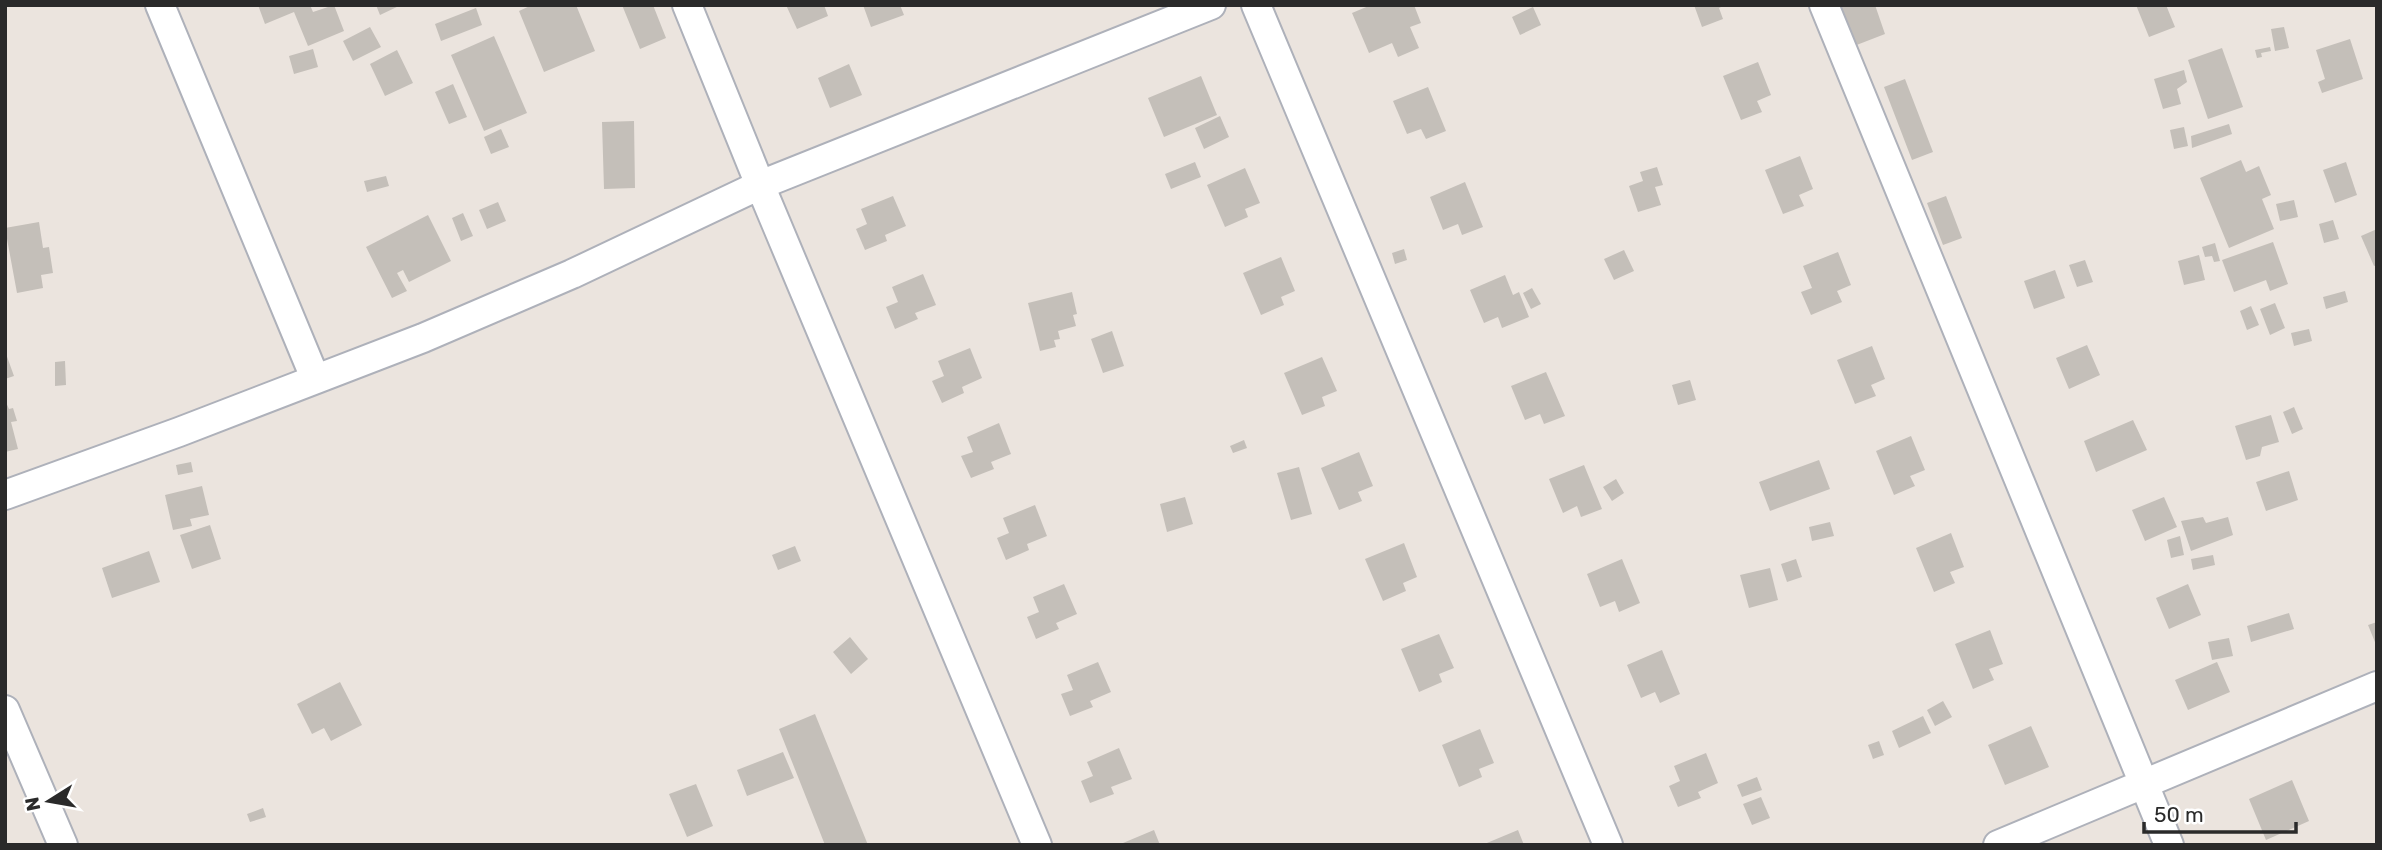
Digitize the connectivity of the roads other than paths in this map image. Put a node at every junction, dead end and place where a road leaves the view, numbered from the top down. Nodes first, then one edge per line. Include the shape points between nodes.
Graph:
1 (160, 5) edge
2 (687, 5) edge
3 (1211, 5) edge
4 (1256, 5) edge
5 (1824, 5) edge
6 (760, 185) junction
7 (315, 378) junction
8 (5, 495) edge
9 (2377, 686) edge
10 (5, 710) edge
11 (2143, 783) junction
12 (63, 845) edge
13 (1037, 845) edge
14 (1608, 845) edge
15 (1998, 845) edge
16 (2169, 845) edge

1 - 7 street
2 - 6 street
3 - 6 street
4 - 14 street
5 - 11 street
6 - 7 street via 509,302
6 - 13 street
7 - 8 street
9 - 11 street
10 - 12 street
11 - 15 street
11 - 16 street

